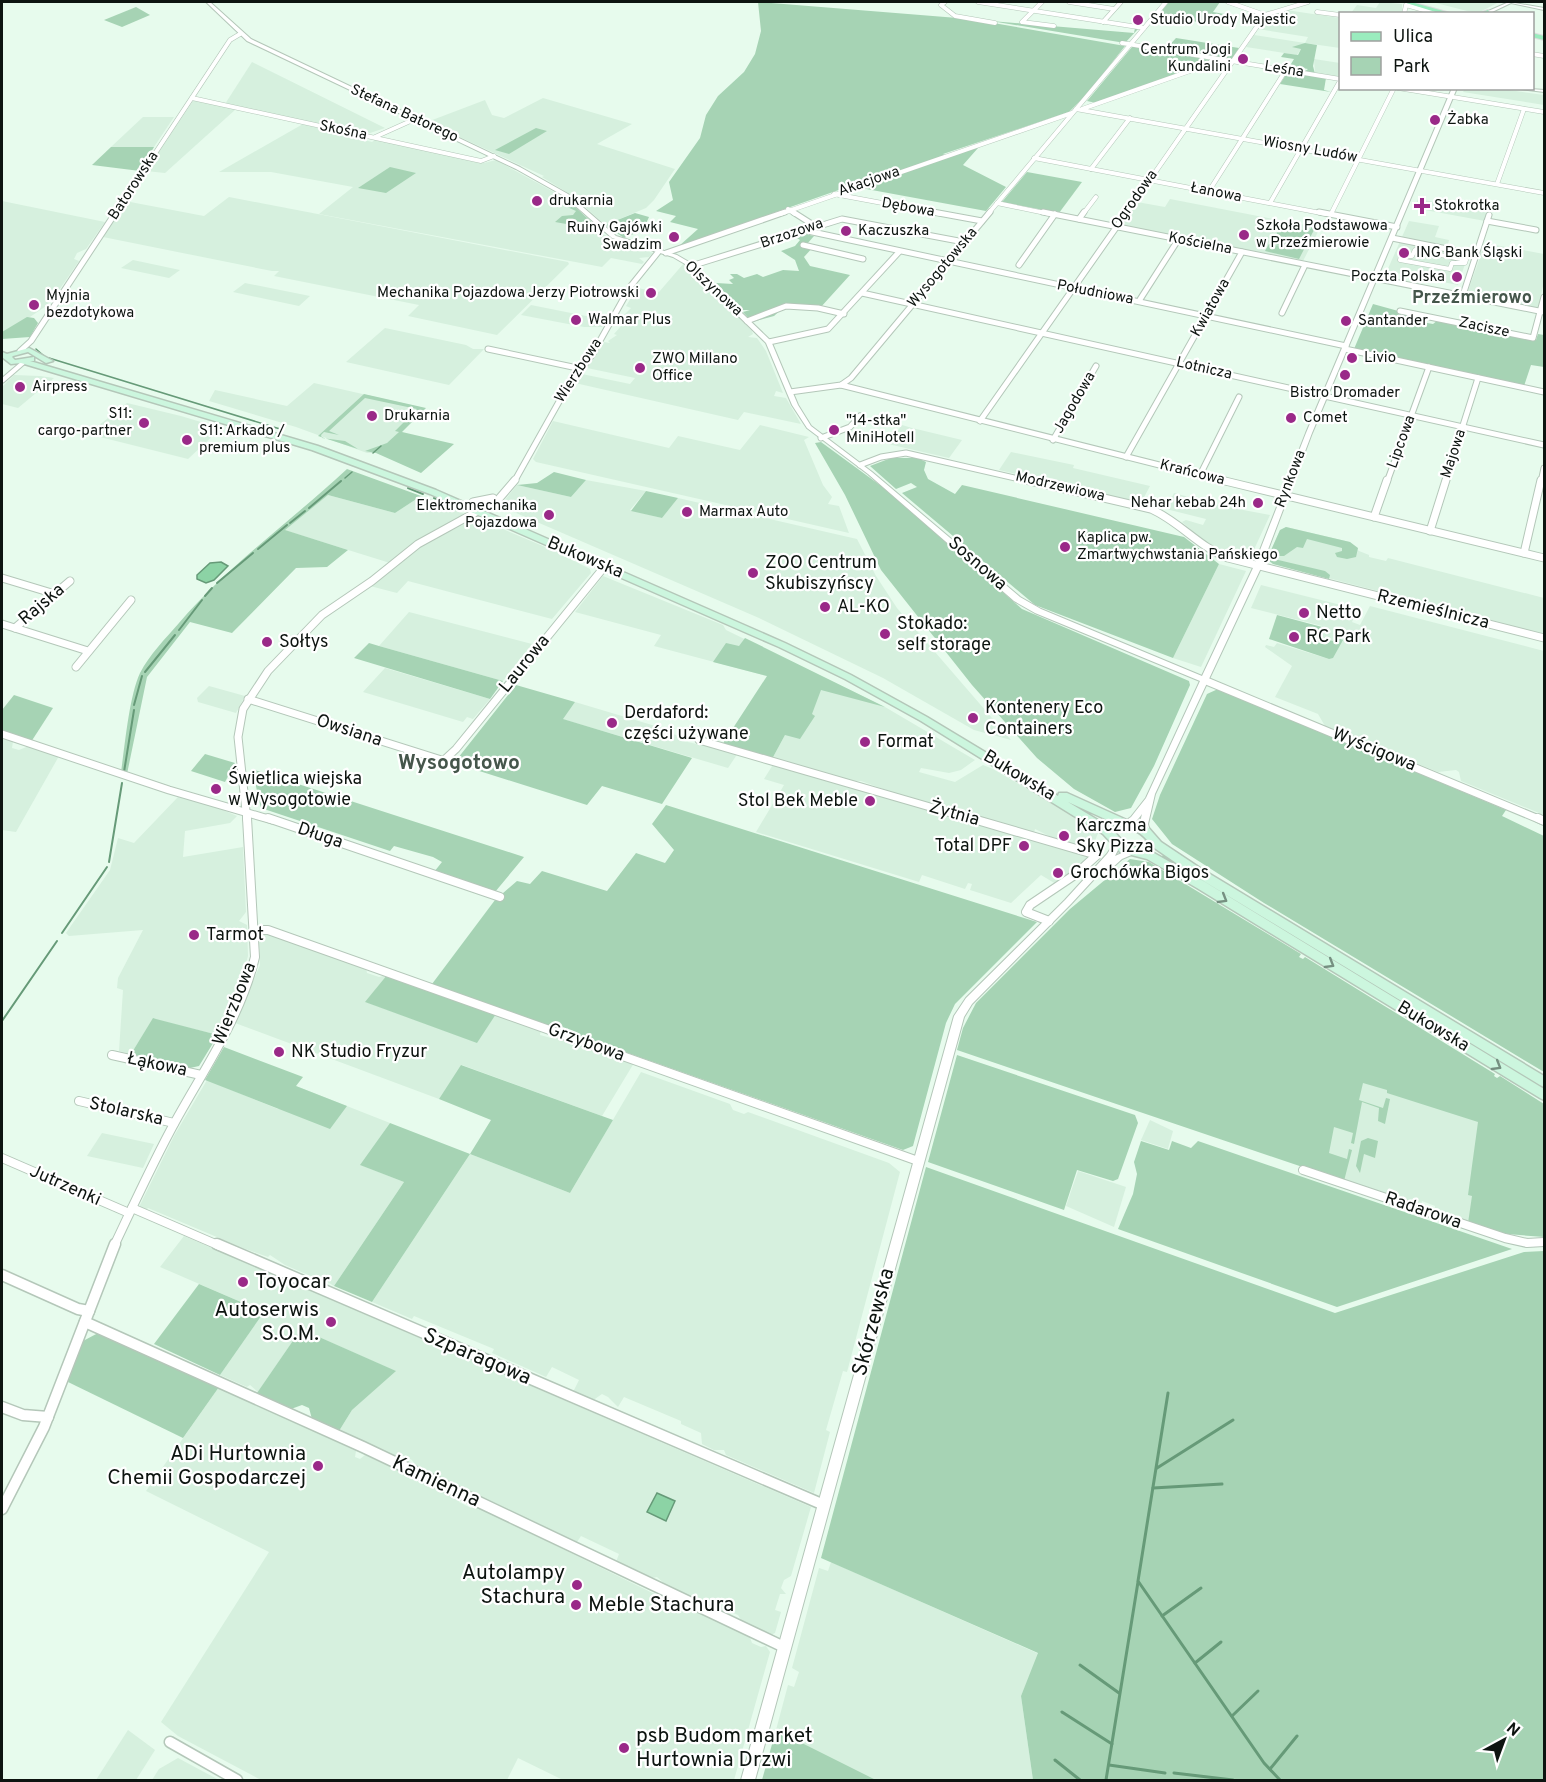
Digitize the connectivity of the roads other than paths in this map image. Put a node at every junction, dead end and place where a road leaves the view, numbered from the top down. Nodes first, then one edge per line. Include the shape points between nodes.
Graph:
1 (208, 2) edge
2 (978, 2) edge
3 (1042, 2) edge
4 (1069, 2) edge
5 (1121, 2) edge
6 (1166, 2) edge
7 (1228, 2) edge
8 (1308, 2) edge
9 (1417, 2) edge
10 (1511, 2) edge
11 (943, 3) edge
12 (1406, 3) edge
13 (1114, 9) junction
14 (1545, 9) edge
15 (1033, 10) junction
16 (1317, 12) dead end
17 (1432, 12) edge
18 (1451, 12) edge
19 (1452, 12) edge
20 (1488, 12) edge
21 (1155, 15) junction
22 (1265, 15) junction
23 (1339, 15) edge
24 (1103, 22) junction
25 (995, 23) dead end
26 (1188, 23) dead end
27 (1054, 26) dead end
28 (1144, 28) junction
29 (240, 34) junction
30 (1122, 43) dead end
31 (1130, 45) junction
32 (1214, 59) junction
33 (1233, 62) junction
34 (1286, 70) junction
35 (1339, 80) edge
36 (1339, 84) edge
37 (1395, 90) edge
38 (1410, 90) edge
39 (1456, 90) edge
40 (1454, 96) junction
41 (192, 98) junction
42 (1083, 101) junction
43 (1094, 104) junction
44 (1082, 108) dead end
45 (1524, 109) junction
46 (1074, 111) junction
47 (1545, 112) edge
48 (1130, 118) junction
49 (415, 120) junction
50 (1185, 128) junction
51 (375, 137) junction
52 (1242, 138) junction
53 (1302, 149) junction
54 (494, 156) junction
55 (1034, 158) junction
56 (1359, 159) junction
57 (1091, 169) junction
58 (1421, 170) junction
59 (1149, 180) junction
60 (1497, 184) junction
61 (1209, 191) junction
62 (1545, 193) edge
63 (834, 194) junction
64 (1096, 197) dead end
65 (997, 203) junction
66 (1270, 203) junction
67 (788, 209) junction
68 (1055, 214) junction
69 (1331, 214) junction
70 (1490, 215) dead end
71 (1078, 219) junction
72 (982, 221) junction
73 (1487, 221) junction
74 (601, 226) joint
75 (815, 226) junction
76 (1116, 227) junction
77 (1397, 227) junction
78 (803, 230) junction
79 (1536, 230) dead end
80 (1392, 238) junction
81 (843, 240) junction
82 (1178, 240) junction
83 (964, 242) junction
84 (803, 245) dead end
85 (832, 251) junction
86 (662, 252) junction
87 (899, 252) junction
88 (1242, 252) junction
89 (1477, 255) junction
90 (863, 259) dead end
91 (1400, 260) joint
92 (948, 262) junction
93 (1019, 265) dead end
94 (1305, 265) junction
95 (691, 266) junction
96 (1376, 278) junction
97 (1074, 288) junction
98 (862, 294) junction
99 (1463, 296) junction
100 (1545, 297) edge
101 (1139, 301) junction
102 (912, 304) junction
103 (1400, 311) dead end
104 (1543, 312) edge
105 (1281, 313) dead end
106 (844, 314) junction
107 (1206, 316) junction
108 (747, 321) junction
109 (1041, 333) junction
110 (31, 341) junction
111 (769, 342) junction
112 (2, 347) edge
113 (1346, 347) junction
114 (488, 349) dead end
115 (20, 351) junction
116 (34, 354) junction
117 (7, 357) edge
118 (24, 362) junction
119 (1179, 364) junction
120 (1096, 366) dead end
121 (1429, 367) junction
122 (582, 369) junction
123 (9, 373) junction
124 (1478, 378) junction
125 (2, 381) edge
126 (841, 385) junction
127 (790, 392) junction
128 (1545, 392) edge
129 (1325, 396) junction
130 (1239, 397) dead end
131 (860, 416) dead end
132 (1412, 416) junction
133 (980, 421) junction
134 (1463, 427) junction
135 (821, 438) junction
136 (1053, 440) junction
137 (1545, 445) edge
138 (1126, 457) junction
139 (860, 465) junction
140 (1545, 468) edge
141 (1200, 475) junction
142 (1284, 496) junction
143 (484, 506) junction
144 (1374, 517) junction
145 (1430, 531) junction
146 (1524, 553) junction
147 (1545, 558) edge
148 (605, 566) junction
149 (1258, 566) junction
150 (2, 578) edge
151 (70, 581) dead end
152 (55, 594) junction
153 (131, 600) dead end
154 (2, 624) edge
155 (15, 628) junction
156 (1545, 638) edge
157 (88, 651) junction
158 (76, 667) dead end
159 (1204, 680) junction
160 (248, 699) junction
161 (2, 734) edge
162 (699, 740) dead end
163 (442, 760) junction
164 (451, 763) dead end
165 (1151, 794) junction
166 (247, 813) junction
167 (1545, 821) edge
168 (1125, 825) junction
169 (1149, 836) junction
170 (1113, 838) junction
171 (1134, 851) junction
172 (500, 897) dead end
173 (1068, 902) junction
174 (1049, 921) junction
175 (254, 930) junction
176 (112, 1055) dead end
177 (201, 1075) junction
178 (1545, 1082) edge
179 (1545, 1095) edge
180 (78, 1101) dead end
181 (174, 1123) junction
182 (2, 1158) edge
183 (918, 1161) junction
184 (1303, 1170) dead end
185 (130, 1211) junction
186 (1545, 1242) edge
187 (2, 1275) edge
188 (89, 1311) junction
189 (85, 1322) junction
190 (2, 1407) edge
191 (48, 1417) junction
192 (824, 1505) junction
193 (2, 1509) edge
194 (784, 1647) junction
195 (170, 1742) dead end
196 (237, 1780) edge
197 (748, 1780) edge

1 - 29 street, Stefana Batorego
2 - 15 street
3 - 15 street
4 - 13 street
5 - 13 street
6 - 21 street
7 - 22 street
8 - 22 street
9 - 19 main road
10 - 14 street
10 - 20 street
11 - 25 street via 955,16
12 - 17 street
12 - 18 main road
13 - 24 street
15 - 24 street
15 - 27 street via 1022,22
16 - 23 street
21 - 26 street via 1190,20
21 - 28 street
22 - 33 street, Ogrodowa
24 - 28 street
28 - 31 street
29 - 41 street, Batorowska via 232,38
29 - 49 street, Stefana Batorego
30 - 31 street, Leśna
31 - 32 street, Leśna
31 - 42 street, Wysogotowska
32 - 33 street, Leśna
32 - 43 street via 1207,65
33 - 34 street, Leśna
33 - 50 street, Ogrodowa
34 - 35 street, Leśna
34 - 52 street
36 - 53 street
37 - 56 street
38 - 40 street
39 - 40 street, Rynkowa
40 - 45 street
40 - 58 street, Rynkowa
41 - 51 street, Skośna
41 - 110 street, Batorowska
42 - 43 street
42 - 46 street, Wysogotowska
43 - 44 street
45 - 47 street
45 - 60 street
46 - 48 street, Wiosny Ludów
46 - 55 street, Wysogotowska
46 - 63 street, Akacjowa
48 - 50 street, Wiosny Ludów
48 - 57 street
49 - 51 street
49 - 54 street, Stefana Batorego
50 - 52 street, Wiosny Ludów
50 - 59 street, Ogrodowa
51 - 54 street, Skośna via 481,161
52 - 53 street, Wiosny Ludów
52 - 61 street
53 - 56 street, Wiosny Ludów
53 - 66 street
54 - 74 street, Stefana Batorego via 566,195
55 - 57 street, Łanowa
55 - 65 street, Wysogotowska
56 - 58 street, Wiosny Ludów
56 - 69 street
57 - 59 street, Łanowa
58 - 60 street, Wiosny Ludów
58 - 77 street, Rynkowa
59 - 61 street, Łanowa
59 - 76 street, Ogrodowa
60 - 62 street, Wiosny Ludów
61 - 66 street, Łanowa
63 - 67 street, Akacjowa
63 - 72 street, Dębowa
64 - 71 street
65 - 68 street, Kościelna
65 - 72 street, Wysogotowska
66 - 69 street, Łanowa
67 - 75 street
67 - 86 street, Akacjowa
68 - 71 street, Kościelna
68 - 93 street
69 - 77 street, Łanowa
70 - 73 street
71 - 76 street, Kościelna
72 - 83 street, Wysogotowska
73 - 79 street
73 - 89 street
74 - 86 street, Olszynowa via 618,239
75 - 78 street, Brzozowa
75 - 83 street, Brzozowa via 848,219
76 - 82 street, Kościelna
76 - 97 street, Ogrodowa
77 - 80 street, Rynkowa
78 - 81 street, Południowa
78 - 95 street, Brzozowa
80 - 89 street
80 - 96 street, Rynkowa
81 - 85 street
81 - 87 street, Południowa
82 - 88 street, Kościelna
82 - 101 street
83 - 92 street, Wysogotowska
84 - 85 street
85 - 90 street
86 - 95 street, Olszynowa
86 - 122 street, Wierzbowa via 641,269
87 - 92 street, Południowa
87 - 98 street
88 - 94 street, Kościelna
88 - 107 street, Kwiatowa
89 - 99 street
91 - 91 street via 1401,256 1412,256 1415,250 1466,260 1452,263 1450,269
92 - 97 street, Południowa
92 - 102 street, Wysogotowska
94 - 96 street, Kościelna
94 - 105 street
95 - 108 street, Olszynowa
96 - 99 street, Kościelna
96 - 113 street, Rynkowa
97 - 101 street, Południowa
97 - 109 street, Ogrodowa
98 - 102 street, Lotnicza
98 - 106 street
99 - 104 street, Kościelna
100 - 104 street
101 - 107 street, Południowa
102 - 109 street, Lotnicza
102 - 126 street, Wysogotowska
103 - 104 street, Zacisze via 1533,338
106 - 108 street via 786,306
106 - 111 street via 828,330
107 - 113 street, Południowa
107 - 119 street, Kwiatowa
108 - 111 street, Olszynowa
109 - 119 street, Lotnicza
109 - 133 street, Ogrodowa
110 - 115 street, Batorowska
110 - 116 street
111 - 127 street, Olszynowa
112 - 115 main road
113 - 121 street, Południowa
113 - 129 street, Rynkowa
114 - 122 street
115 - 116 main road, Bukowska
115 - 117 main road
116 - 118 main road
116 - 143 main road, Bukowska via 339,451
117 - 118 main road, Bukowska
117 - 123 street
118 - 123 street
118 - 143 main road, Bukowska via 315,448
119 - 129 street, Lotnicza
119 - 138 street, Kwiatowa
120 - 136 street, Jagodowa
121 - 124 street, Południowa
121 - 132 street, Lipcowa
122 - 143 street, Wierzbowa via 563,394 529,459 493,505
123 - 125 street
124 - 128 street, Południowa
124 - 134 street, Majowa
126 - 127 street
126 - 133 street, Krańcowa
127 - 135 street, Sosnowa via 802,417
129 - 132 street, Lotnicza
129 - 142 street, Rynkowa
130 - 141 street
131 - 135 street via 850,427
132 - 134 street, Lotnicza
132 - 144 street, Lipcowa
133 - 136 street, Krańcowa
134 - 137 street, Lotnicza
134 - 145 street, Majowa
135 - 139 street, Sosnowa
136 - 138 street, Krańcowa
138 - 141 street, Krańcowa
139 - 149 street, Modrzewiowa via 906,453 1130,504 1162,513 1210,551
139 - 159 street, Sosnowa via 1026,605
140 - 146 street
141 - 142 street, Krańcowa
142 - 144 street, Krańcowa
142 - 149 street, Rynkowa
143 - 148 main road, Bukowska
143 - 160 street, Wierzbowa via 473,517 413,548 322,615 268,671
143 - 168 main road, Bukowska via 835,664 1070,799
144 - 145 street, Krańcowa
145 - 146 street, Krańcowa
146 - 147 street, Krańcowa
148 - 163 street, Laurowa via 456,749
148 - 170 main road, Bukowska via 875,691
149 - 156 street, Rzemieślnicza
149 - 159 street, Rynkowa
150 - 152 street
151 - 152 street, Rajska
152 - 155 street, Rajska
153 - 157 street
154 - 155 street
155 - 157 street
157 - 158 street
159 - 165 street, Rynkowa
159 - 167 street, Wyścigowa
160 - 163 street, Owsiana
160 - 166 street, Wierzbowa via 238,729
161 - 166 street, Długa
162 - 174 street, Żytnia via 1097,855 1077,874 1030,905 1026,912
163 - 164 street, Owsiana
165 - 168 street, Rynkowa via 1134,819
165 - 169 street, Rynkowa via 1144,824
166 - 172 street, Długa
166 - 175 street, Wierzbowa
168 - 169 main road via 1136,826
168 - 170 main road via 1114,829
169 - 171 main road via 1148,848
169 - 178 main road, Bukowska via 1196,871
170 - 171 main road
170 - 173 street, Skórzewska via 1112,854
171 - 173 street, Skórzewska via 1119,857
171 -> 179 main road, Bukowska via 1201,885
173 - 174 street, Skórzewska
174 - 183 street, Skórzewska via 969,1001 959,1016
175 - 177 street, Wierzbowa via 252,970 229,1026
175 - 183 street, Grzybowa via 268,930
176 - 177 street, Łąkowa
177 - 181 street, Wierzbowa
180 - 181 street, Stolarska
181 - 185 street, Wierzbowa
182 - 185 street, Jutrzenki
183 - 192 street, Skórzewska
184 - 186 street, Radarowa via 1504,1238
185 - 188 street, Wierzbowa
185 - 192 street, Szparagowa
187 - 188 street
188 - 189 street, Wierzbowa
189 - 191 street, Wierzbowa
189 - 194 street, Kamienna via 373,1452
190 - 191 street via 23,1415
191 - 193 street, Wierzbowa
192 - 194 street, Skórzewska
194 - 197 street, Skórzewska
195 - 196 street

